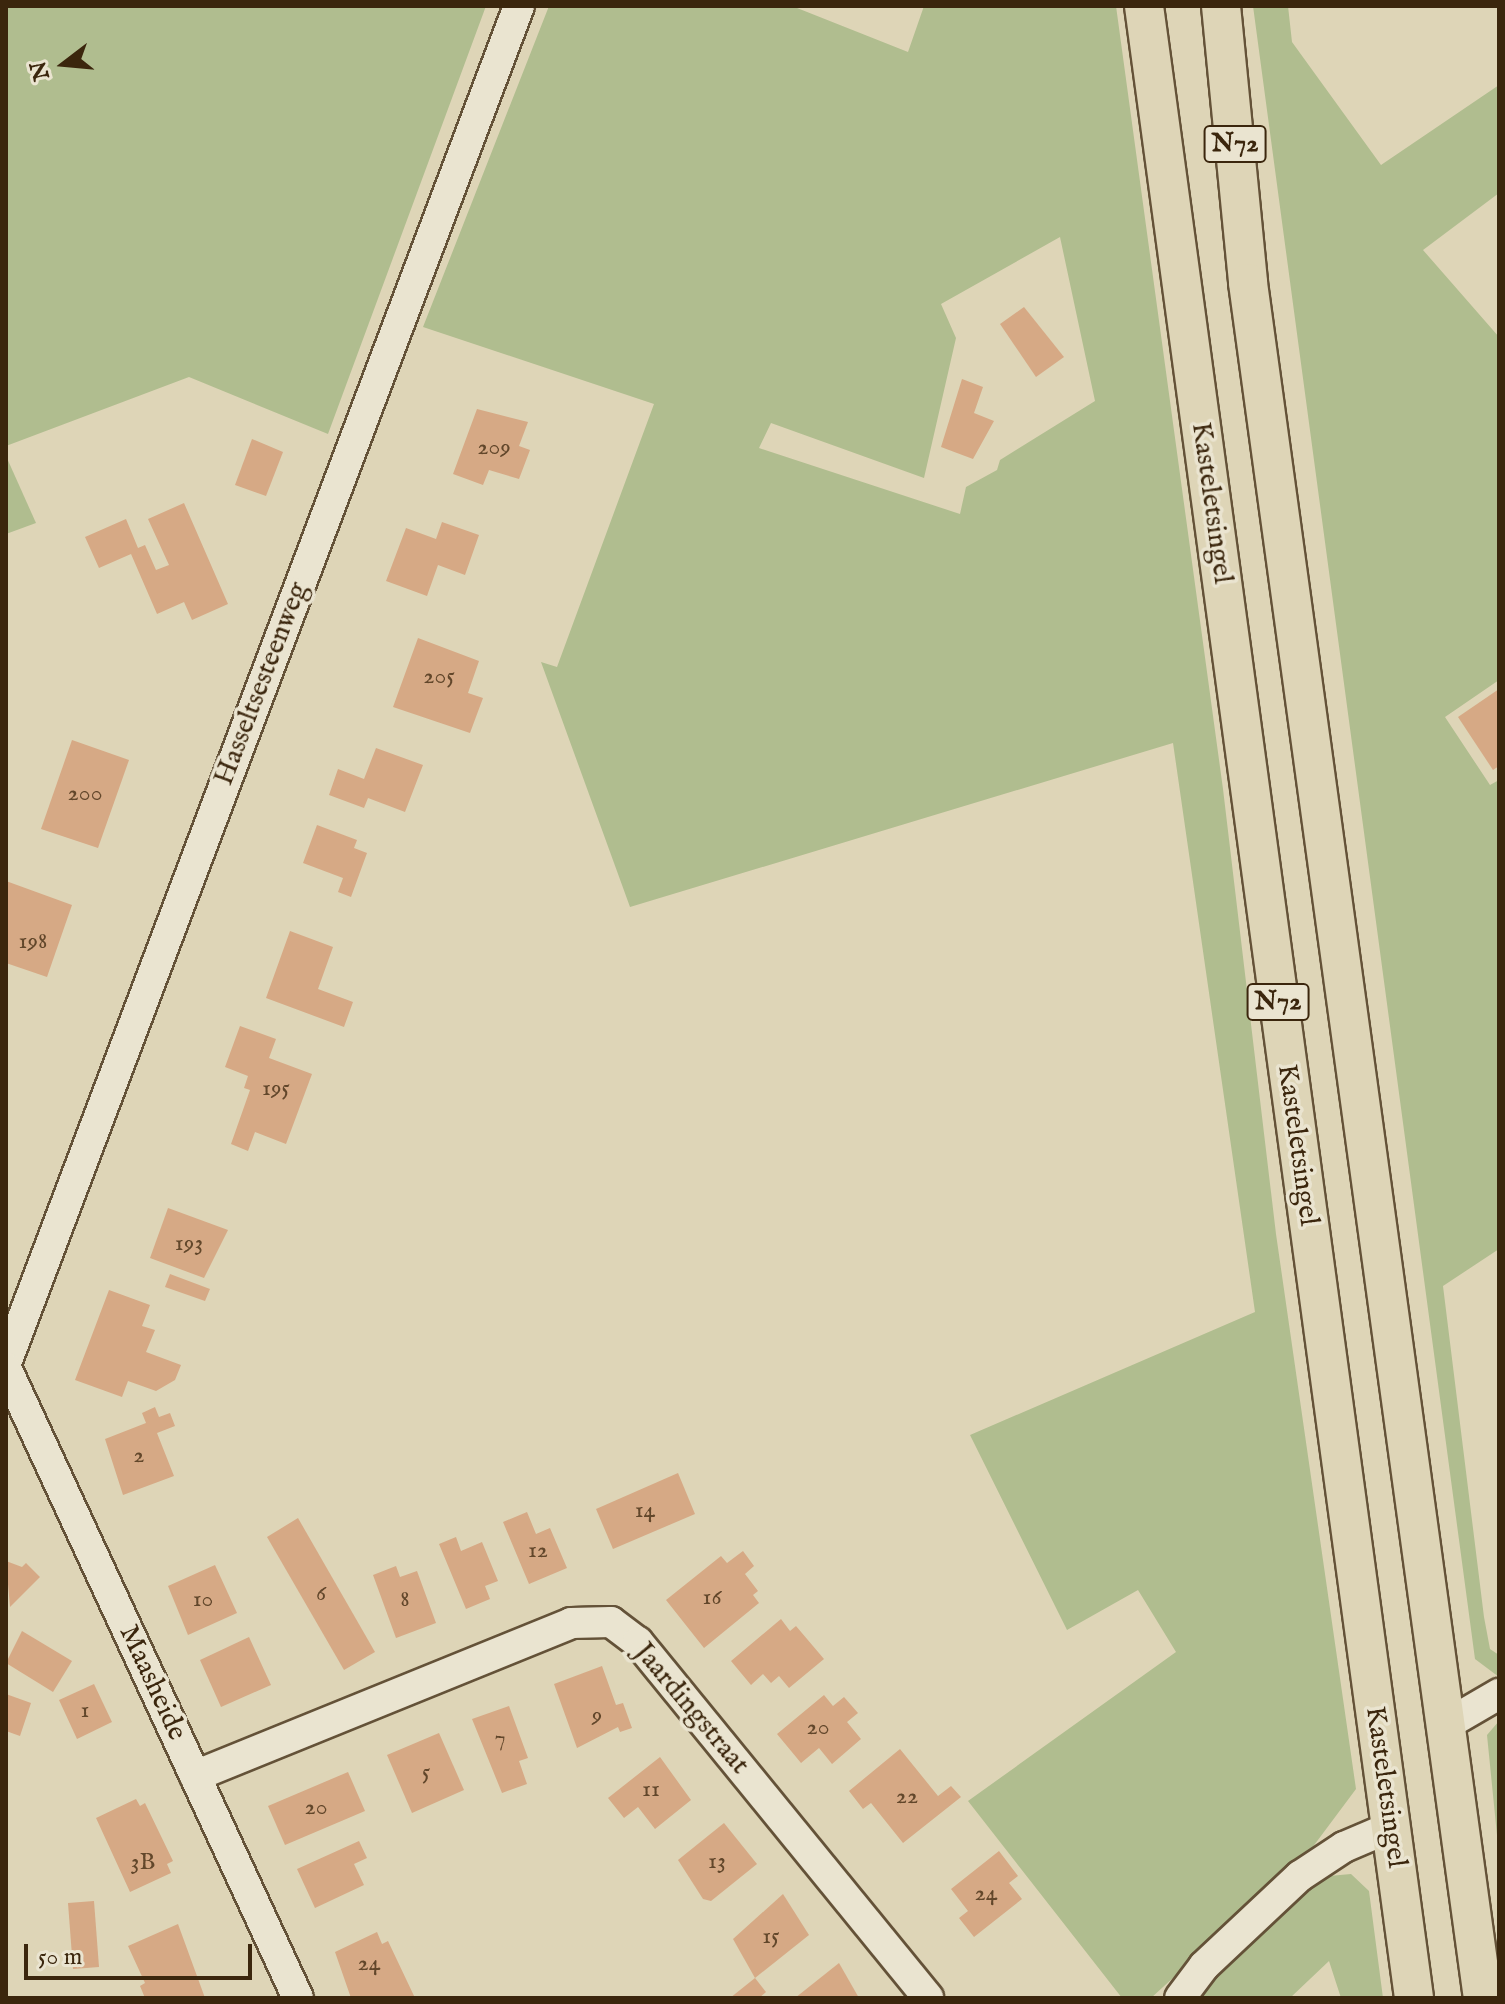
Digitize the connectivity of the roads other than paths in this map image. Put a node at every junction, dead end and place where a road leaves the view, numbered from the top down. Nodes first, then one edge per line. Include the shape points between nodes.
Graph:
1 (519, 6) edge
2 (1144, 6) edge
3 (1221, 6) edge
4 (6, 1365) edge
5 (1499, 1694) edge
6 (1444, 1726) junction
7 (195, 1776) junction
8 (1391, 1827) junction
9 (298, 1998) edge
10 (928, 1998) edge
11 (1180, 1998) edge
12 (1414, 1998) edge
13 (1483, 1998) edge

1 - 4 street, Hasseltsesteenweg
2 - 8 main road, Kasteletsingel / N72
3 - 6 main road, N72 via 1248,283
4 - 7 street, Maasheide
5 - 6 street
6 - 13 main road, N72
7 - 9 street, Maasheide
7 - 10 street, Jaardingstraat via 571,1623 611,1622 638,1642
8 - 11 street via 1344,1847 1300,1876 1204,1966
8 - 12 main road, Kasteletsingel / N72

